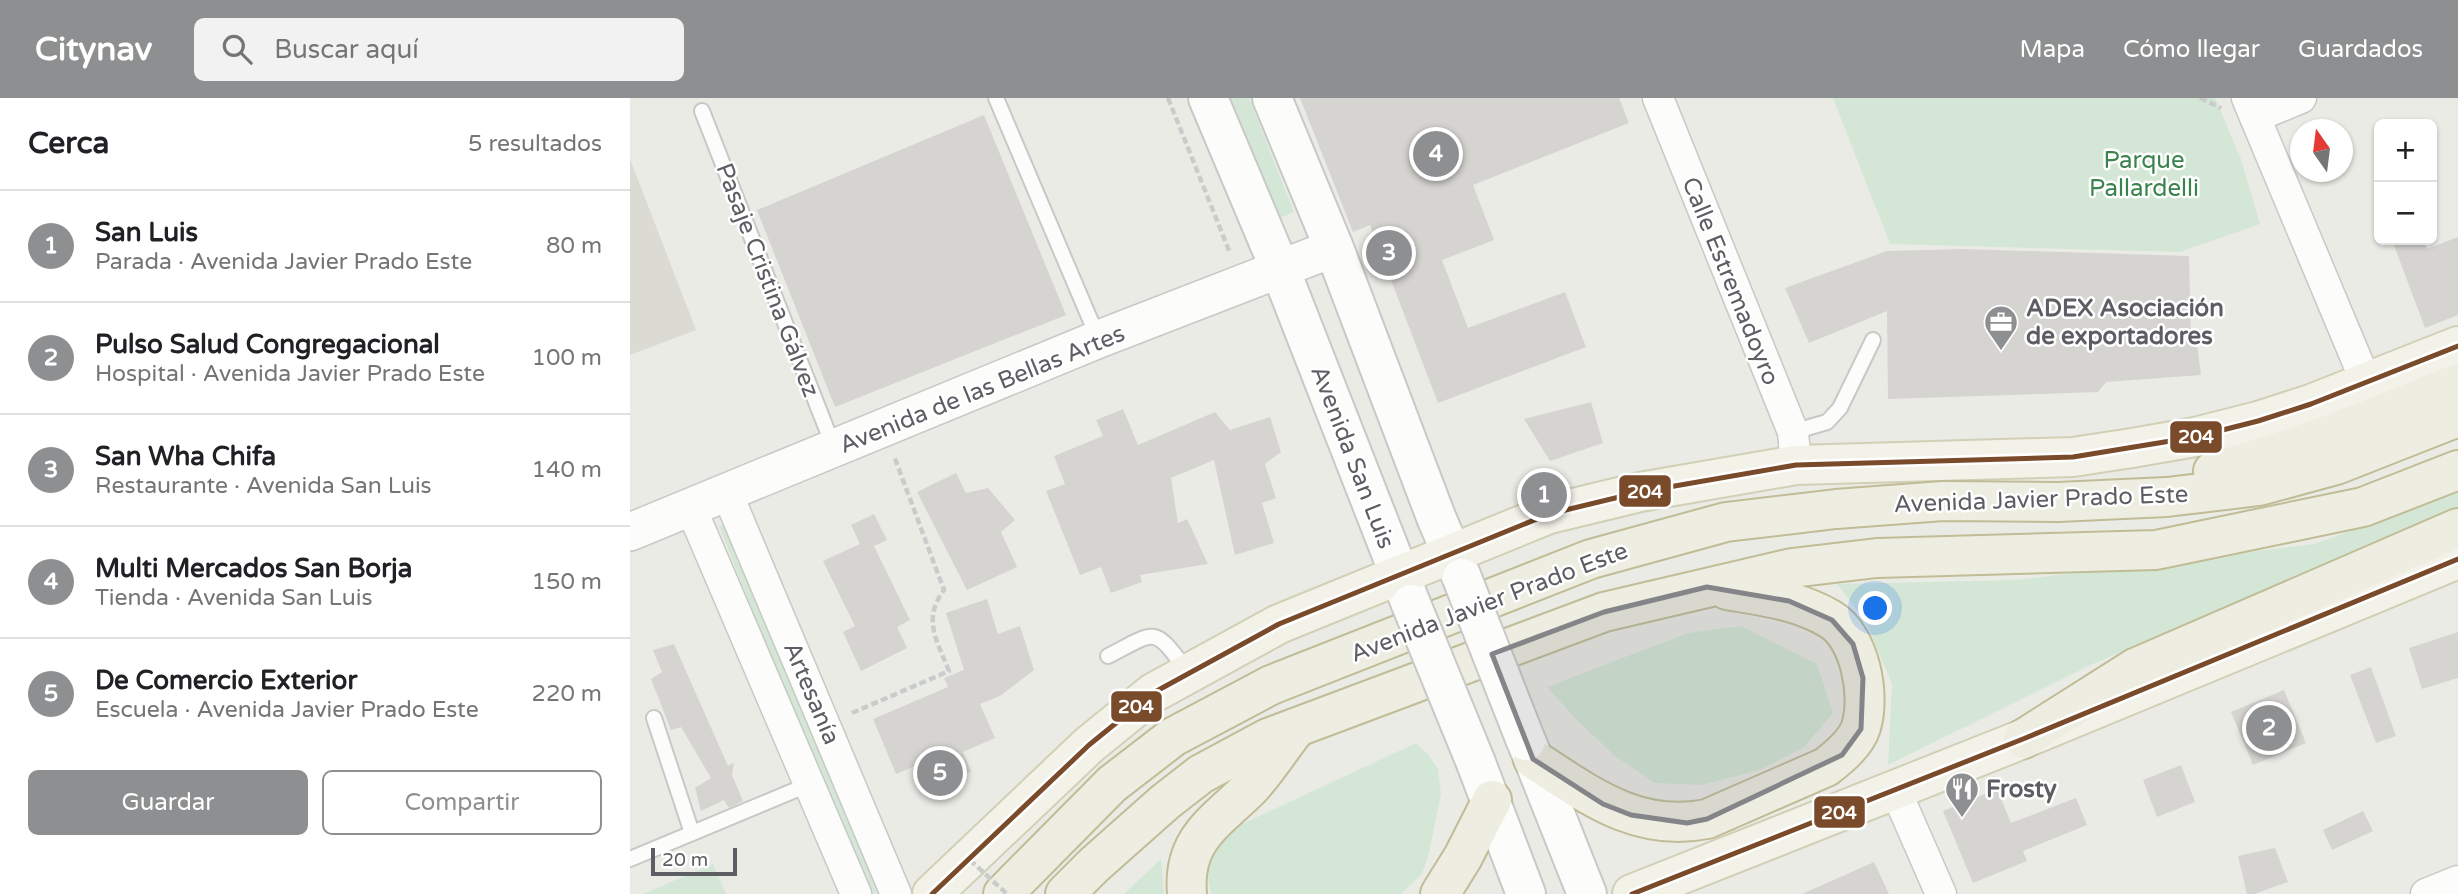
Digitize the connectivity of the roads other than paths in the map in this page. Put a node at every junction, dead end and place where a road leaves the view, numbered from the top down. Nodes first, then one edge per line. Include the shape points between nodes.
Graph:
1 (996, 98) edge
2 (1208, 98) edge
3 (1272, 98) edge
4 (1658, 98) edge
5 (2301, 98) edge
6 (2251, 108) edge
7 (702, 111) dead end
8 (1334, 248) junction
9 (1280, 269) junction
10 (1099, 340) junction
11 (1873, 341) dead end
12 (2458, 346) edge
13 (2366, 382) junction
14 (2458, 383) edge
15 (2458, 417) edge
16 (834, 449) junction
17 (1794, 449) junction
18 (2458, 470) edge
19 (727, 493) junction
20 (2058, 502) junction
21 (691, 508) junction
22 (2458, 528) edge
23 (630, 532) edge
24 (2458, 559) edge
25 (1457, 566) junction
26 (1707, 587) junction
27 (1405, 590) junction
28 (1108, 656) dead end
29 (1188, 672) junction
30 (654, 718) dead end
31 (1298, 726) junction
32 (2023, 739) junction
33 (1529, 750) junction
34 (810, 784) junction
35 (1895, 789) junction
36 (1492, 800) junction
37 (692, 832) junction
38 (630, 859) edge
39 (2458, 881) edge
40 (856, 894) edge
41 (896, 894) edge
42 (932, 894) edge
43 (1005, 894) edge
44 (1065, 894) edge
45 (1187, 894) edge
46 (1440, 894) edge
47 (1526, 894) edge
48 (1587, 894) edge
49 (1632, 894) edge
50 (1941, 894) edge
51 (2426, 894) edge

1 - 10 lane
2 - 9 main road, Avenida San Luis
3 - 8 main road
4 - 17 street, Calle Estremadoyro
5 - 6 street
6 - 13 street
7 - 16 lane, Pasaje Cristina Gálvez
8 - 9 street, Avenida de las Bellas Artes
8 - 25 main road
9 - 10 street, Avenida de las Bellas Artes
9 - 27 main road, Avenida San Luis
10 - 16 street, Avenida de las Bellas Artes
11 - 17 lane via 1840,408
12 - 13 main road, Avenida Javier Prado Este
13 - 17 main road, Avenida Javier Prado Este via 2258,421 2073,457
14 - 20 highway via 2246,463 2138,491
15 - 20 highway, Avenida Javier Prado Este via 2336,465 2259,486 2167,497
16 - 19 street, Avenida de las Bellas Artes
17 - 25 main road, Avenida Javier Prado Este via 1549,514
18 - 26 highway, Avenida Javier Prado Este via 2363,507 2156,550 1877,558 1792,568
19 - 21 street, Avenida de las Bellas Artes
19 - 41 street, Artesanía
20 - 43 highway, Avenida Javier Prado Este via 1943,501 1726,522 1591,559 1271,685 1173,737 1112,784
21 - 23 street, Avenida de las Bellas Artes
21 - 34 street, Artesanía
22 - 32 highway via 2135,668
24 - 32 main road
25 - 27 main road, Avenida Javier Prado Este
25 - 33 main road, bridge
26 - 31 highway, Avenida Javier Prado Este via 1604,612
26 - 33 highway via 1789,601 1832,620 1853,644 1865,704 1861,729 1842,755 1707,819 1687,823 1661,822 1603,804
27 - 29 main road, Avenida Javier Prado Este via 1279,624
27 - 36 main road, Avenida San Luis, bridge
28 - 29 lane via 1150,635 1171,649
29 - 42 main road, Avenida Javier Prado Este via 1109,728
30 - 37 lane
31 - 44 highway, Avenida Javier Prado Este via 1201,774
31 - 45 highway via 1252,785 1197,841 1186,879
32 - 35 main road
33 - 48 main road
34 - 37 lane
34 - 40 street, Artesanía
35 - 49 main road
35 - 50 street
36 - 46 highway
36 - 47 main road, Avenida San Luis
37 - 38 lane
39 - 51 street

